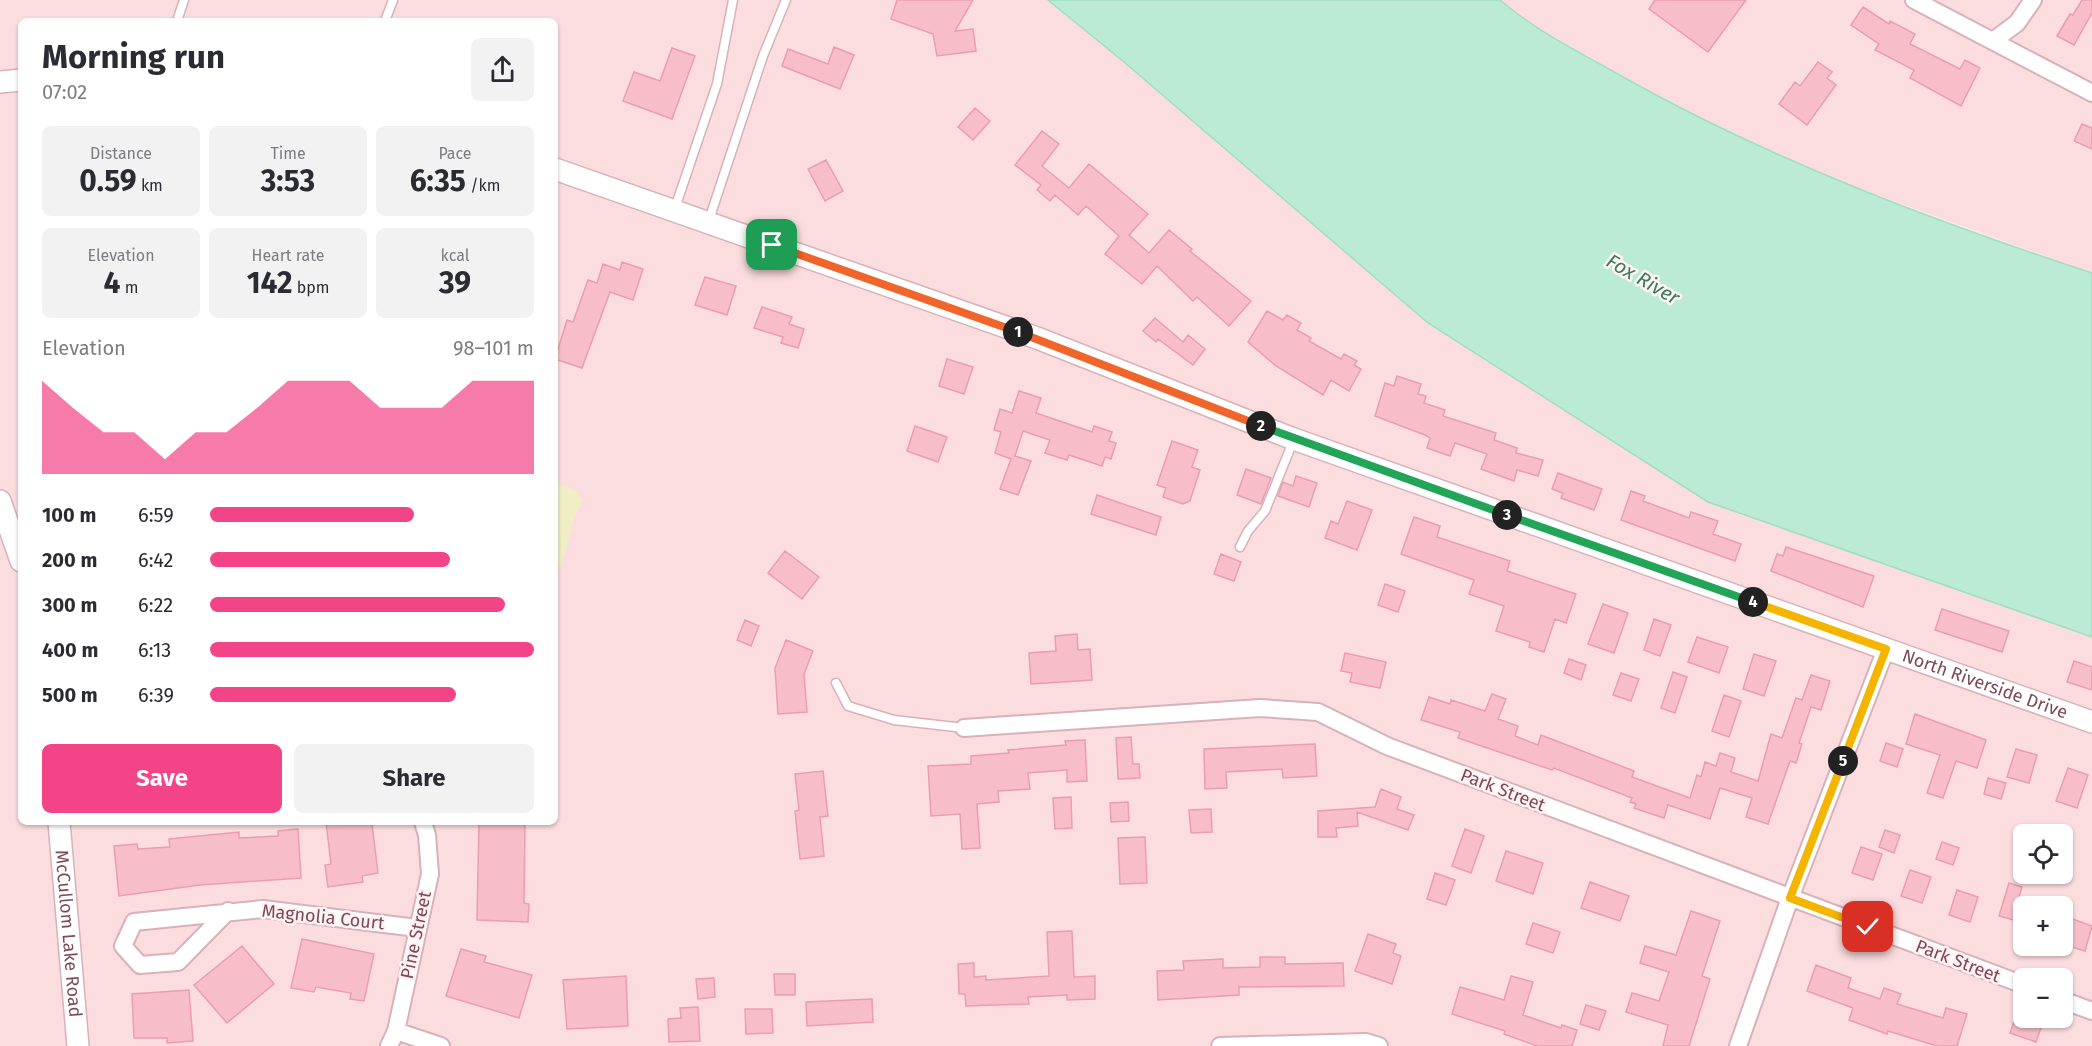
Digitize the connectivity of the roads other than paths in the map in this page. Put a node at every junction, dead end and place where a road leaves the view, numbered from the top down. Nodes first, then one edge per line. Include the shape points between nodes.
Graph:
1 (184, 0) edge
2 (393, 0) edge
3 (733, 0) edge
4 (786, 0) edge
5 (1914, 0) edge
6 (2033, 0) edge
7 (178, 18) edge
8 (386, 18) edge
9 (1993, 41) junction
10 (18, 80) edge
11 (0, 82) edge
12 (2092, 93) edge
13 (558, 170) edge
14 (674, 211) junction
15 (708, 223) junction
16 (1294, 439) junction
17 (0, 501) edge
18 (1240, 548) dead end
19 (18, 552) edge
20 (1886, 649) junction
21 (836, 683) dead end
22 (2092, 723) edge
23 (964, 728) joint
24 (59, 825) edge
25 (424, 825) edge
26 (1790, 898) junction
27 (228, 911) junction
28 (417, 928) junction
29 (2013, 981) edge
30 (2073, 1004) edge
31 (2092, 1011) edge
32 (392, 1039) edge
33 (78, 1046) edge
34 (441, 1046) edge
35 (1220, 1046) edge
36 (1378, 1046) edge
37 (1738, 1046) edge

1 - 7 lane
2 - 8 lane
3 - 14 lane via 717,84
4 - 15 lane via 763,56
5 - 9 street
6 - 9 street via 2017,23
9 - 12 street
10 - 11 street
13 - 14 street, North Riverside Drive
14 - 15 street, North Riverside Drive
15 - 16 street, North Riverside Drive via 1037,338
16 - 18 lane via 1265,511
16 - 20 street, North Riverside Drive
17 - 19 street
20 - 22 street, North Riverside Drive
20 - 26 street
21 - 23 lane via 848,706 894,720
23 - 26 street, Park Street via 1260,708 1318,712 1387,746
24 - 33 street, McCullom Lake Road
25 - 28 street, Pine Street via 430,874
26 - 29 street, Park Street
26 - 37 street
27 - 27 street, Magnolia Court via 134,922 123,946 140,965 178,962
27 - 28 street, Magnolia Court via 263,909
28 - 32 street, Pine Street
30 - 31 street
32 - 34 street
35 - 36 street via 1366,1042

